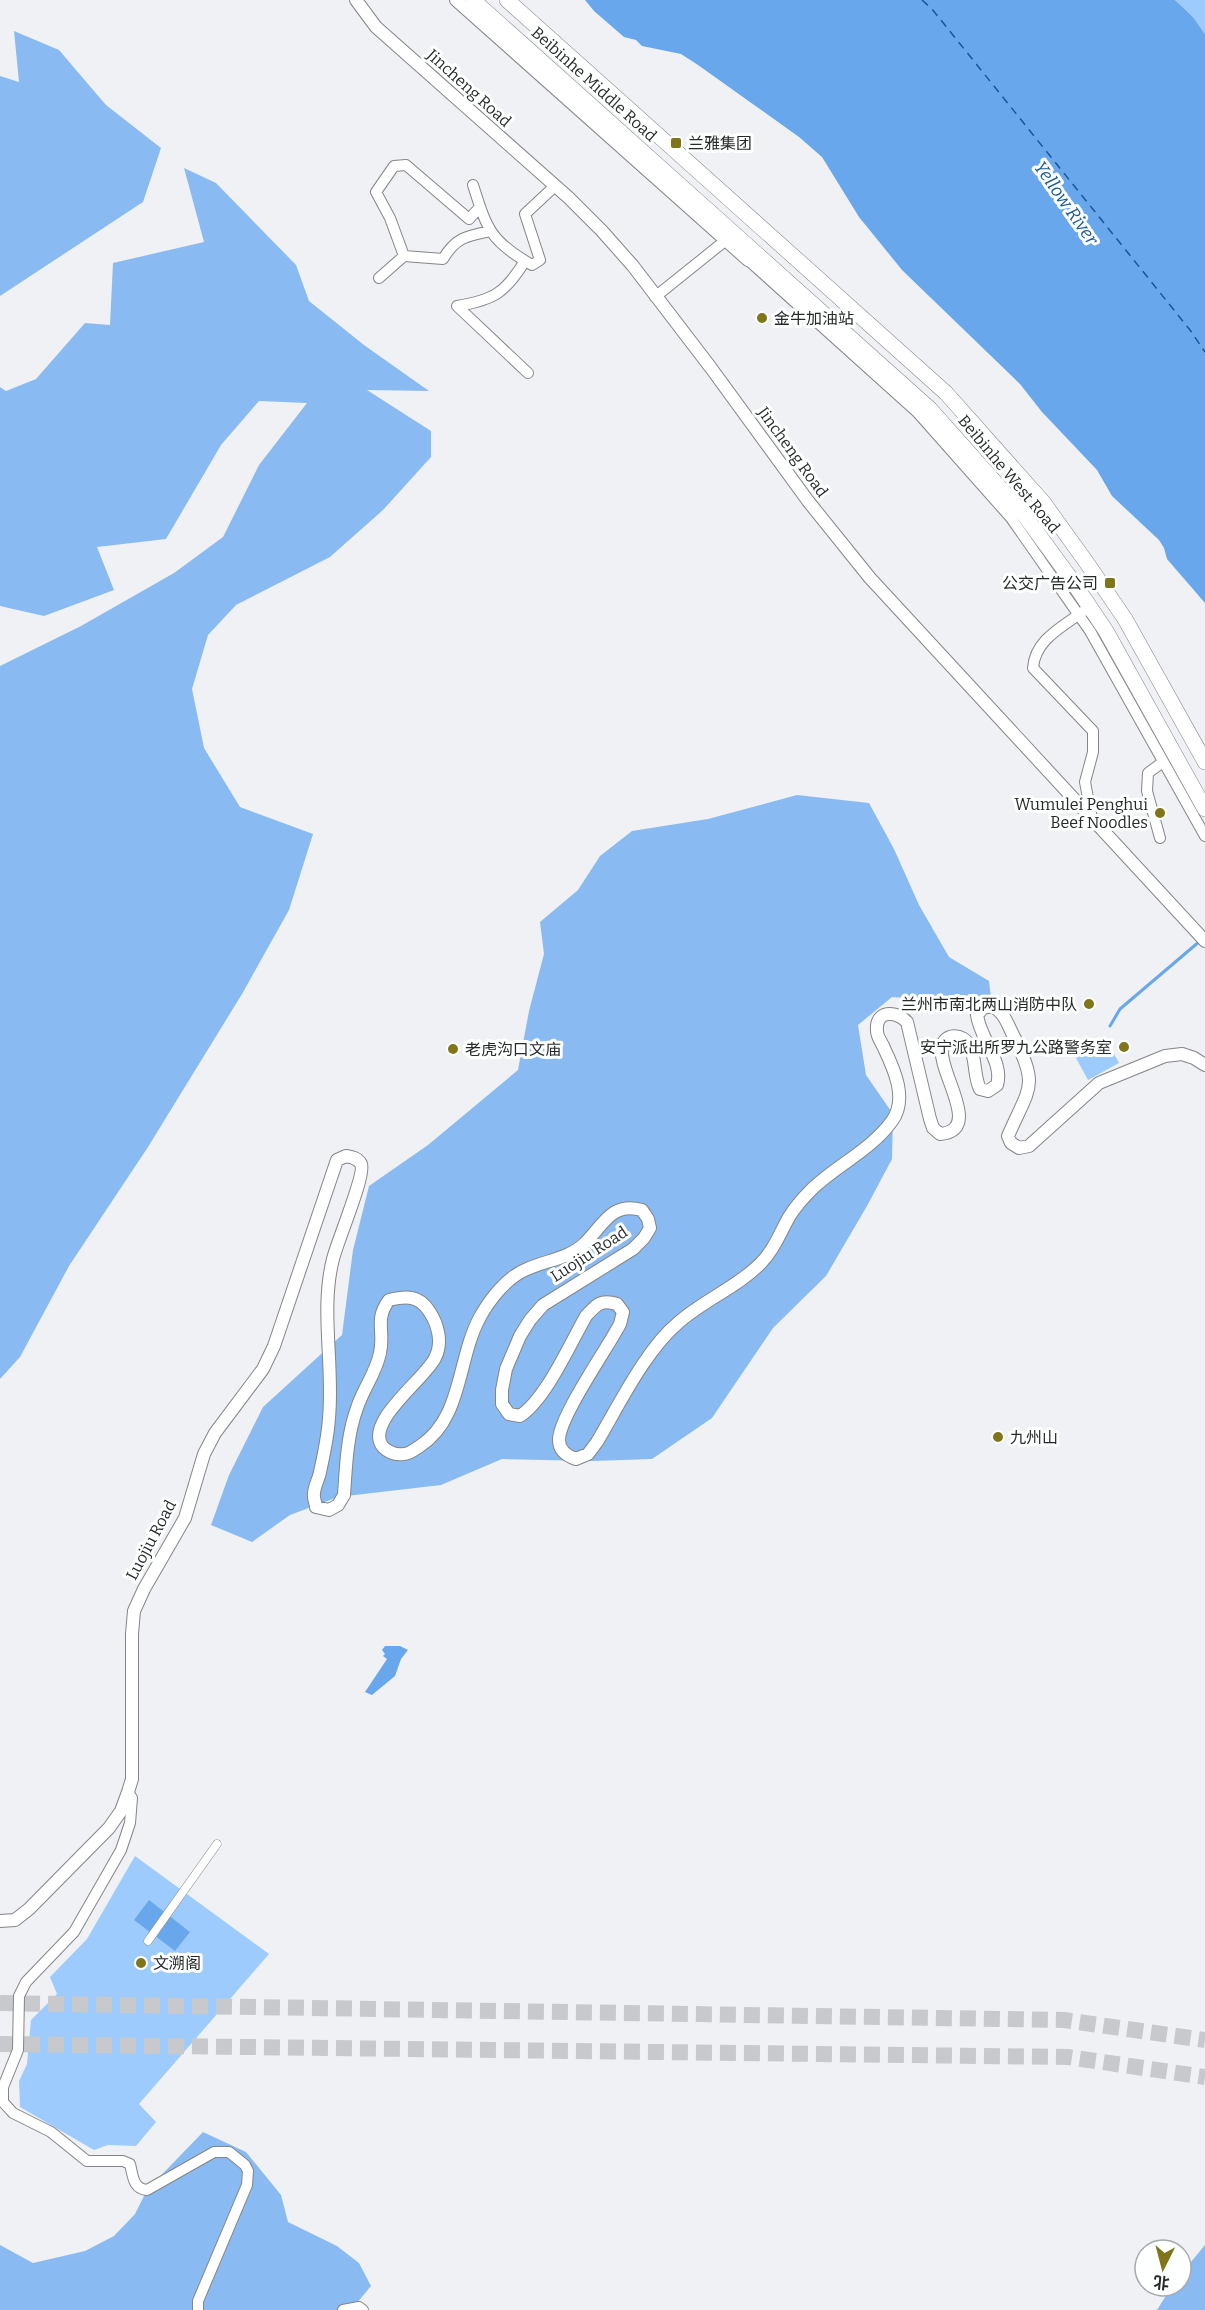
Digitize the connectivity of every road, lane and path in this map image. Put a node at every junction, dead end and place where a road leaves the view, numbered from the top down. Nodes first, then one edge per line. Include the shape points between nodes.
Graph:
1 (356, 0) edge
2 (456, 0) edge
3 (473, 0) edge
4 (507, 0) edge
5 (473, 185) dead end
6 (555, 186) junction
7 (480, 207) junction
8 (490, 231) junction
9 (726, 240) junction
10 (777, 240) joint
11 (741, 246) junction
12 (404, 256) junction
13 (525, 261) junction
14 (379, 278) dead end
15 (655, 297) junction
16 (528, 373) dead end
17 (1084, 610) junction
18 (1163, 762) junction
19 (1205, 762) edge
20 (1205, 809) edge
21 (1092, 819) junction
22 (1205, 836) edge
23 (1160, 838) dead end
24 (1201, 937) edge
25 (1205, 1065) edge
26 (128, 1792) junction
27 (217, 1844) dead end
28 (0, 1921) edge
29 (149, 1940) dead end
30 (198, 2310) edge
31 (343, 2310) edge
32 (363, 2310) edge

1 - 6 street, Jincheng Road via 376,27
2 - 9 street
3 - 11 main road, Beibinhe Middle Road
4 - 10 main road, Beibinhe Middle Road
5 - 7 street
6 - 13 street via 525,214 540,260 532,265
6 - 15 street, Jincheng Road via 602,231
7 - 8 street
7 - 12 street via 469,219 406,165 394,166 376,192
8 - 12 street via 462,238 443,259
8 - 13 street via 496,241
9 - 11 street
9 - 15 street
10 - 19 main road, Beibinhe West Road via 946,393 1043,502 1125,619
11 - 17 main road, Beibinhe West Road via 930,409 1025,516
12 - 14 street
13 - 16 street via 511,283 493,297 457,306
15 - 21 street, Jincheng Road via 870,578
17 - 18 street
17 - 20 main road, Beibinhe West Road via 1106,631
17 - 21 street via 1040,643 1033,668 1093,731 1093,752 1084,782
18 - 22 street
18 - 23 street via 1148,773 1147,791
21 - 24 street, Jincheng Road
25 - 26 street, Luojiu Road via 1182,1054 1166,1056 1099,1083 1029,1146 1020,1148 1008,1136 1029,1088 1030,1076 1027,1062 1000,1010 992,1006 977,1015 1000,1076 997,1085 980,1089 973,1053 962,1037 946,1039 942,1046 942,1058 960,1114 958,1126 950,1133 940,1134 930,1119 908,1022 900,1014 883,1015 877,1033 895,1070 896,1116 886,1130 813,1189 790,1216 774,1248 761,1263 678,1322 659,1341 588,1454 576,1459 566,1455 559,1437 578,1395 620,1324 623,1312 617,1304 607,1301 586,1316 529,1410 520,1416 509,1414 502,1404 502,1390 520,1336 543,1305 633,1249 644,1238 650,1228 648,1219 642,1210 632,1207 621,1208 609,1216 571,1254 511,1278 474,1329 446,1417 435,1433 407,1454 395,1455 382,1446 381,1424 427,1371 436,1357 439,1338 435,1320 417,1298 390,1300 382,1310 381,1350 376,1368 352,1423 344,1495 329,1510 316,1507 314,1494 326,1448 332,1375 328,1285 338,1241 362,1175 357,1158 346,1156 337,1160 274,1346 263,1369 215,1433 204,1455 185,1518 134,1611 132,1779
26 - 28 street, Luojiu Road via 109,1828 37,1901 15,1920
26 - 30 street via 132,1798 130,1823 121,1851 74,1932 26,1982 19,1995 18,2050 3,2087 3,2102 13,2113 51,2132 87,2161 130,2164 135,2185 140,2189 147,2190 214,2152 229,2152 245,2165 247,2185 198,2301
27 - 29 street
31 - 32 street

